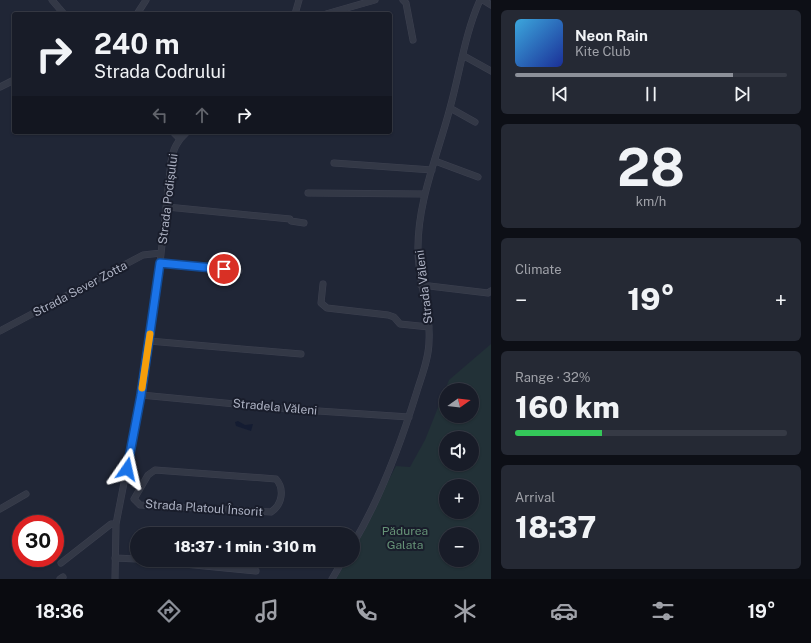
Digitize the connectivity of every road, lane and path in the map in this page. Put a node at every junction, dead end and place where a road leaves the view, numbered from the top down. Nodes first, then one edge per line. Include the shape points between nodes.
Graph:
1 (52, 0) edge
2 (146, 0) edge
3 (299, 0) edge
4 (376, 0) edge
5 (403, 0) edge
6 (481, 0) edge
7 (491, 5) edge
8 (62, 12) edge
9 (138, 12) edge
10 (296, 12) edge
11 (333, 12) edge
12 (413, 40) dead end
13 (464, 56) junction
14 (491, 71) edge
15 (12, 81) edge
16 (0, 87) edge
17 (450, 108) junction
18 (475, 122) dead end
19 (175, 134) edge
20 (185, 134) edge
21 (180, 138) junction
22 (435, 161) junction
23 (334, 164) dead end
24 (432, 170) junction
25 (478, 177) dead end
26 (308, 193) dead end
27 (425, 194) junction
28 (167, 207) junction
29 (304, 223) dead end
30 (162, 253) junction
31 (160, 263) junction
32 (239, 271) dead end
33 (322, 284) dead end
34 (421, 285) junction
35 (491, 292) edge
36 (429, 327) junction
37 (0, 331) edge
38 (149, 341) junction
39 (301, 354) dead end
40 (141, 395) junction
41 (409, 417) junction
42 (26, 494) dead end
43 (121, 498) junction
44 (134, 499) junction
45 (0, 509) edge
46 (116, 524) junction
47 (360, 533) edge
48 (115, 558) junction
49 (130, 559) edge
50 (64, 561) edge
51 (215, 567) edge
52 (339, 567) edge
53 (256, 571) dead end
54 (115, 579) edge
55 (332, 579) edge

1 - 8 street
2 - 9 street
3 - 10 street
4 - 11 street
5 - 12 street via 406,3
6 - 7 street
6 - 13 street, Strada Văleni
13 - 14 street
13 - 17 street, Strada Văleni
15 - 16 street
17 - 18 street
17 - 22 street, Strada Văleni
19 - 21 street
20 - 21 street, Strada Podișului
21 - 28 street, Strada Podișului via 173,149
22 - 24 street, Strada Văleni
22 - 25 street
23 - 24 street
24 - 27 street, Strada Văleni
26 - 27 street
27 - 34 street, Strada Văleni via 418,251
28 - 29 street via 290,219 291,222
28 - 30 street, Strada Podișului
30 - 31 street, Strada Podișului
30 - 37 street, Strada Sever Zotta via 143,255
31 - 32 street
31 - 38 street, Strada Podișului
33 - 36 street via 321,303 327,308 388,315 400,324
34 - 35 street
34 - 36 street, Strada Văleni
36 - 41 street, Strada Văleni via 426,360
38 - 39 street
38 - 40 street, Strada Podișului
40 - 41 street, Stradela Văleni
40 - 43 street, Strada Podișului
41 - 47 street, Strada Văleni
42 - 45 street
43 - 44 street
43 - 46 street, Strada Podișului
44 - 44 street, Strada Platoul Însorit via 140,505 271,512 280,502 281,488 276,479 155,470 148,475
46 - 48 street, Strada Podișului
46 - 50 street via 111,524
48 - 49 street
48 - 54 street, Strada Podișului
51 - 53 street
52 - 55 street

